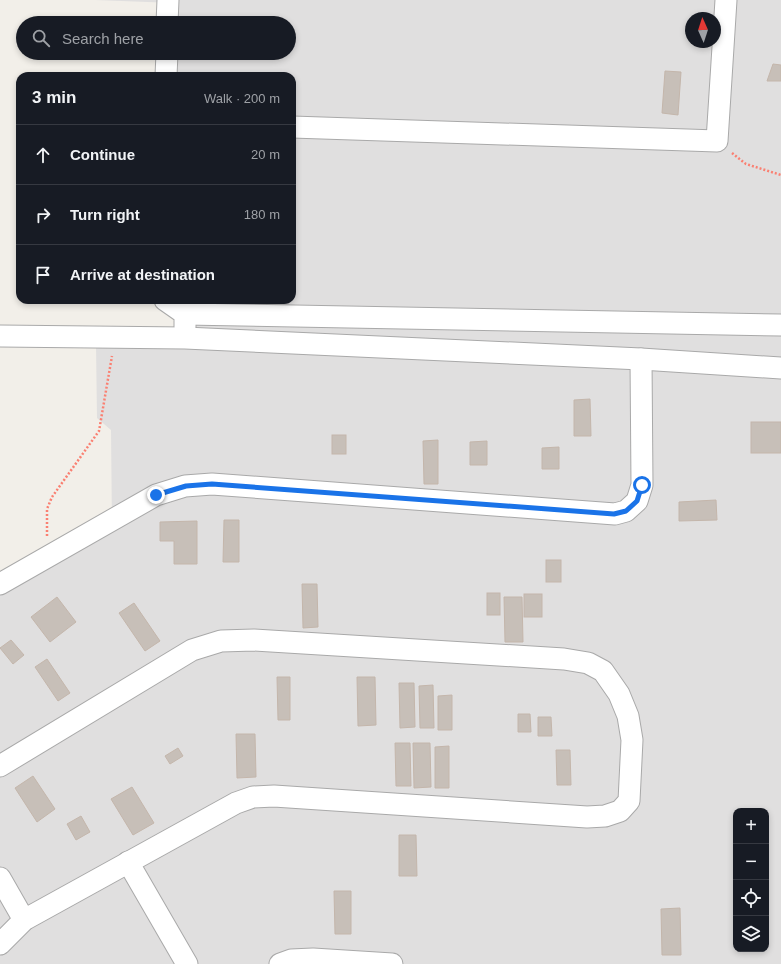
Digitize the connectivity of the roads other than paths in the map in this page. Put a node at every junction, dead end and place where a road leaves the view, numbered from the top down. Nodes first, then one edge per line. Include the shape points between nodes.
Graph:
1 (168, 0) edge
2 (726, 0) edge
3 (167, 16) edge
4 (167, 60) edge
5 (166, 72) edge
6 (296, 127) edge
7 (172, 304) edge
8 (186, 314) junction
9 (781, 325) edge
10 (0, 336) edge
11 (185, 338) junction
12 (641, 359) junction
13 (781, 368) edge
14 (0, 584) edge
15 (0, 766) edge
16 (128, 862) junction
17 (0, 878) edge
18 (24, 920) junction
19 (0, 944) edge
20 (187, 964) edge
21 (280, 964) edge
22 (392, 964) edge

1 - 3 street
2 - 6 street via 717,141
4 - 5 street
7 - 8 street
8 - 9 street
8 - 11 street
10 - 11 street
11 - 12 street
12 - 13 street
12 - 14 street via 642,485 637,501 626,511 614,514 212,484 186,486 156,495
15 - 16 street via 192,650 221,641 254,640 556,658 588,663 603,671 619,694 628,716 632,740 629,801 620,811 605,816 587,817 274,796 253,797 236,803
16 - 18 street
16 - 20 street
17 - 18 street
18 - 19 street
21 - 22 street via 291,960 313,959

